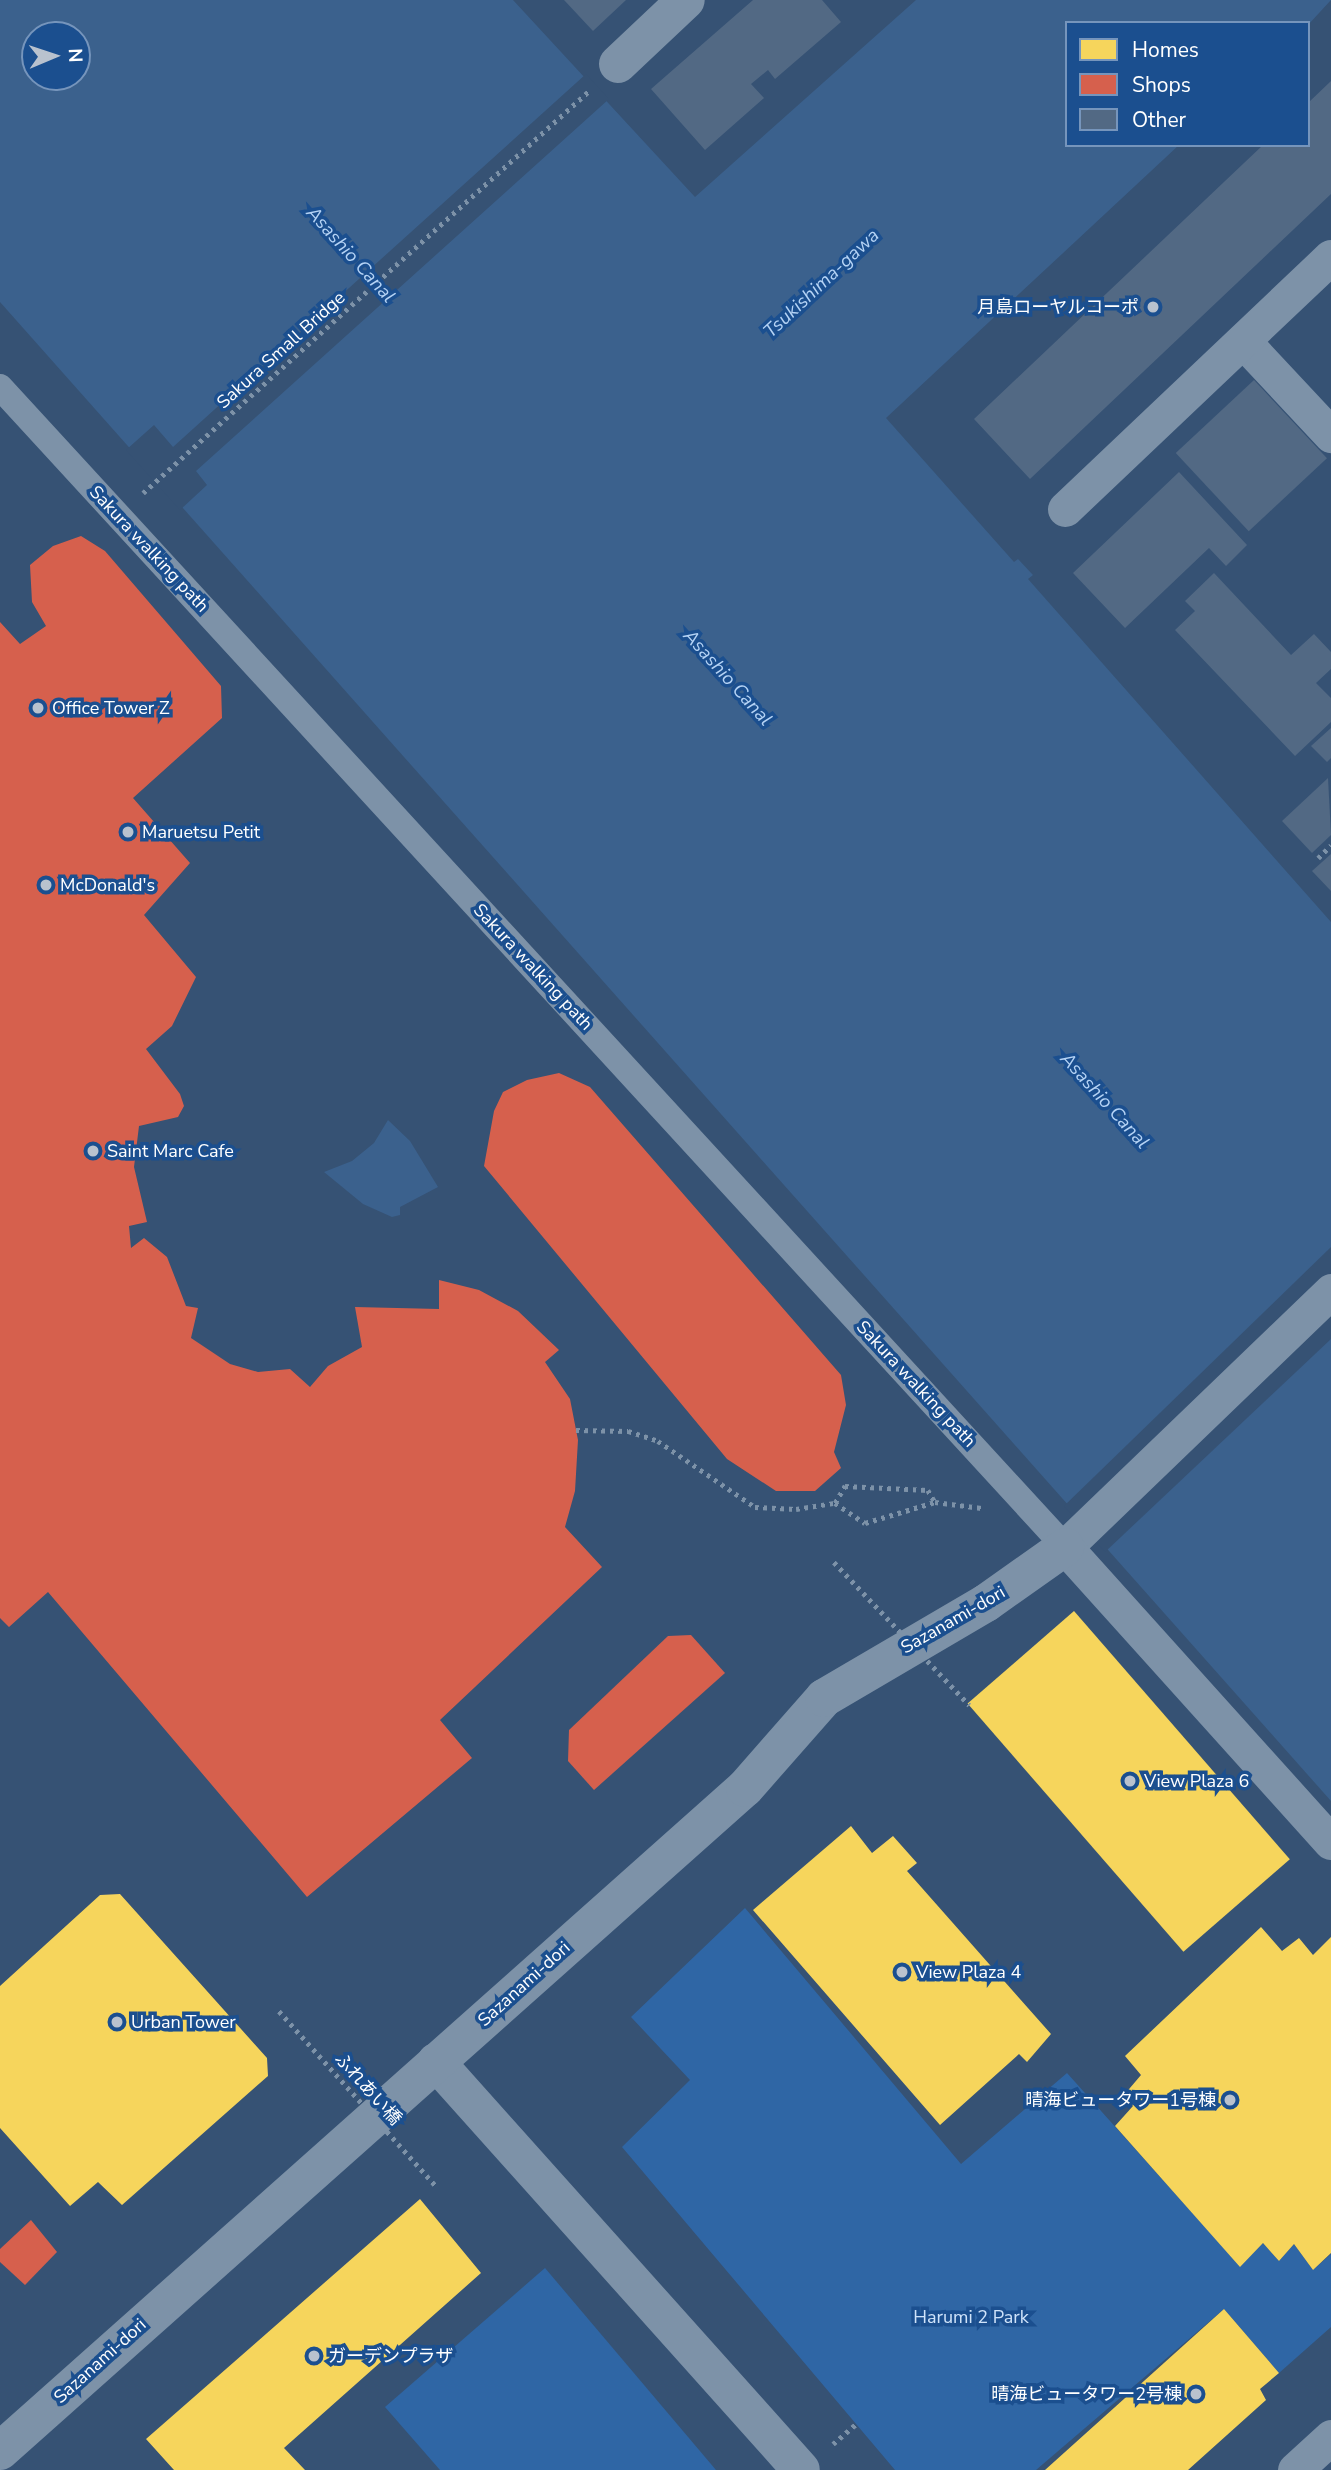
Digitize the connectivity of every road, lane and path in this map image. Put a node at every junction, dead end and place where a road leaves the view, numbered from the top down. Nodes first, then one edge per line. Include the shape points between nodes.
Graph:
1 (686, 0) edge
2 (618, 64) joint
3 (1331, 257) edge
4 (1243, 341) junction
5 (0, 387) edge
6 (1331, 435) edge
7 (1065, 509) dead end
8 (118, 516) junction
9 (1331, 845) edge
10 (1318, 858) dead end
11 (1331, 1291) edge
12 (576, 1430) dead end
13 (835, 1503) junction
14 (1071, 1541) junction
15 (834, 1562) dead end
16 (968, 1705) dead end
17 (1331, 1842) edge
18 (279, 2011) dead end
19 (436, 2062) junction
20 (436, 2186) dead end
21 (1331, 2437) edge
22 (0, 2451) edge
23 (801, 2470) edge
24 (1295, 2470) edge

1 - 2 street
2 - 8 path, Sakura Small Bridge
3 - 4 street
4 - 6 street
4 - 7 street
5 - 8 street, Sakura walking path
8 - 14 street, Sakura walking path
9 - 10 path
11 - 14 street
12 - 13 path via 628,1431 658,1441 688,1457 729,1493 755,1507 796,1509
13 - 13 path via 845,1486 928,1490 935,1503 864,1523
14 - 17 street
14 - 19 street, Sazanami-dori via 986,1603 824,1698 745,1788
15 - 16 path, bridge
18 - 20 path, ふれあい橋, bridge
19 - 22 street, Sazanami-dori
19 - 23 street
21 - 24 street

